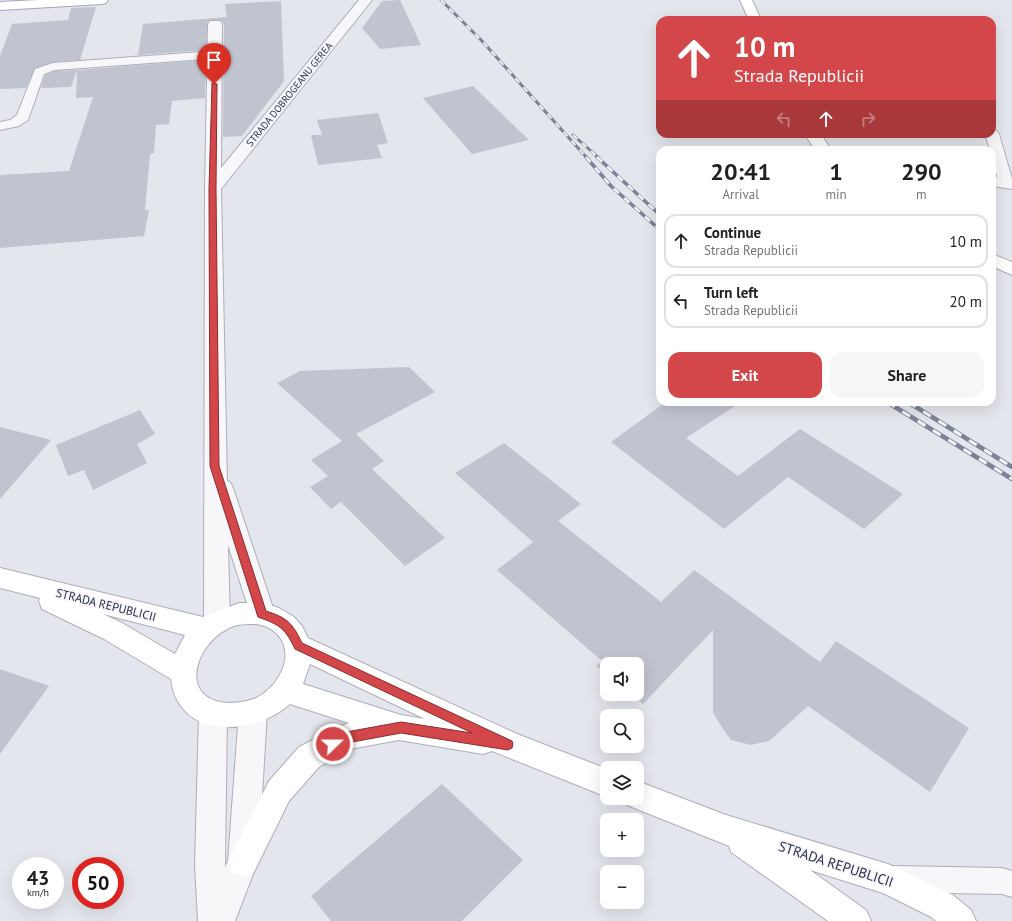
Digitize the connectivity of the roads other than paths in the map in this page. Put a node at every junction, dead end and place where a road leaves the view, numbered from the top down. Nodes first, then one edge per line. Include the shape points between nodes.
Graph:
1 (102, 0) edge
2 (366, 0) edge
3 (746, 0) edge
4 (0, 6) edge
5 (754, 16) edge
6 (214, 24) dead end
7 (214, 55) junction
8 (0, 126) edge
9 (996, 152) edge
10 (1003, 183) edge
11 (213, 189) junction
12 (996, 261) edge
13 (1012, 269) edge
14 (214, 466) junction
15 (3, 579) edge
16 (262, 614) junction
17 (212, 625) junction
18 (298, 646) junction
19 (182, 672) junction
20 (285, 690) junction
21 (253, 712) junction
22 (213, 713) junction
23 (401, 728) junction
24 (508, 744) junction
25 (600, 780) edge
26 (644, 798) edge
27 (726, 830) junction
28 (243, 861) junction
29 (888, 879) junction
30 (1012, 884) edge
31 (214, 921) edge
32 (220, 921) edge
33 (855, 921) edge
34 (960, 921) edge

1 - 4 main road
2 - 11 street, STRADA DOBROGEANU GEREA
3 - 5 main road
6 - 7 street
7 - 8 lane via 53,67 39,72 22,117 14,123
7 - 11 street
9 - 10 lane
11 - 14 street
12 - 13 main road
14 - 16 street
14 - 17 street
15 - 17 main road, STRADA REPUBLICII
15 - 19 main road, STRADA REPUBLICII via 106,627
16 - 17 main road via 239,614
16 - 18 main road via 278,620 291,630
17 - 19 main road via 194,642 185,657
18 - 20 main road via 299,660
18 - 24 main road
19 - 22 main road via 185,690 196,705
20 - 21 main road via 271,703
20 - 23 main road
21 - 22 main road via 233,716
21 - 28 street
22 - 31 street via 210,865
23 - 24 main road
23 - 28 main road via 346,737 308,756 279,791
24 - 25 main road
26 - 27 main road, STRADA REPUBLICII
27 - 29 main road, STRADA REPUBLICII
27 - 33 main road, STRADA REPUBLICII
28 - 32 street
29 - 30 lane via 1002,881
29 - 34 main road, STRADA REPUBLICII via 942,906

